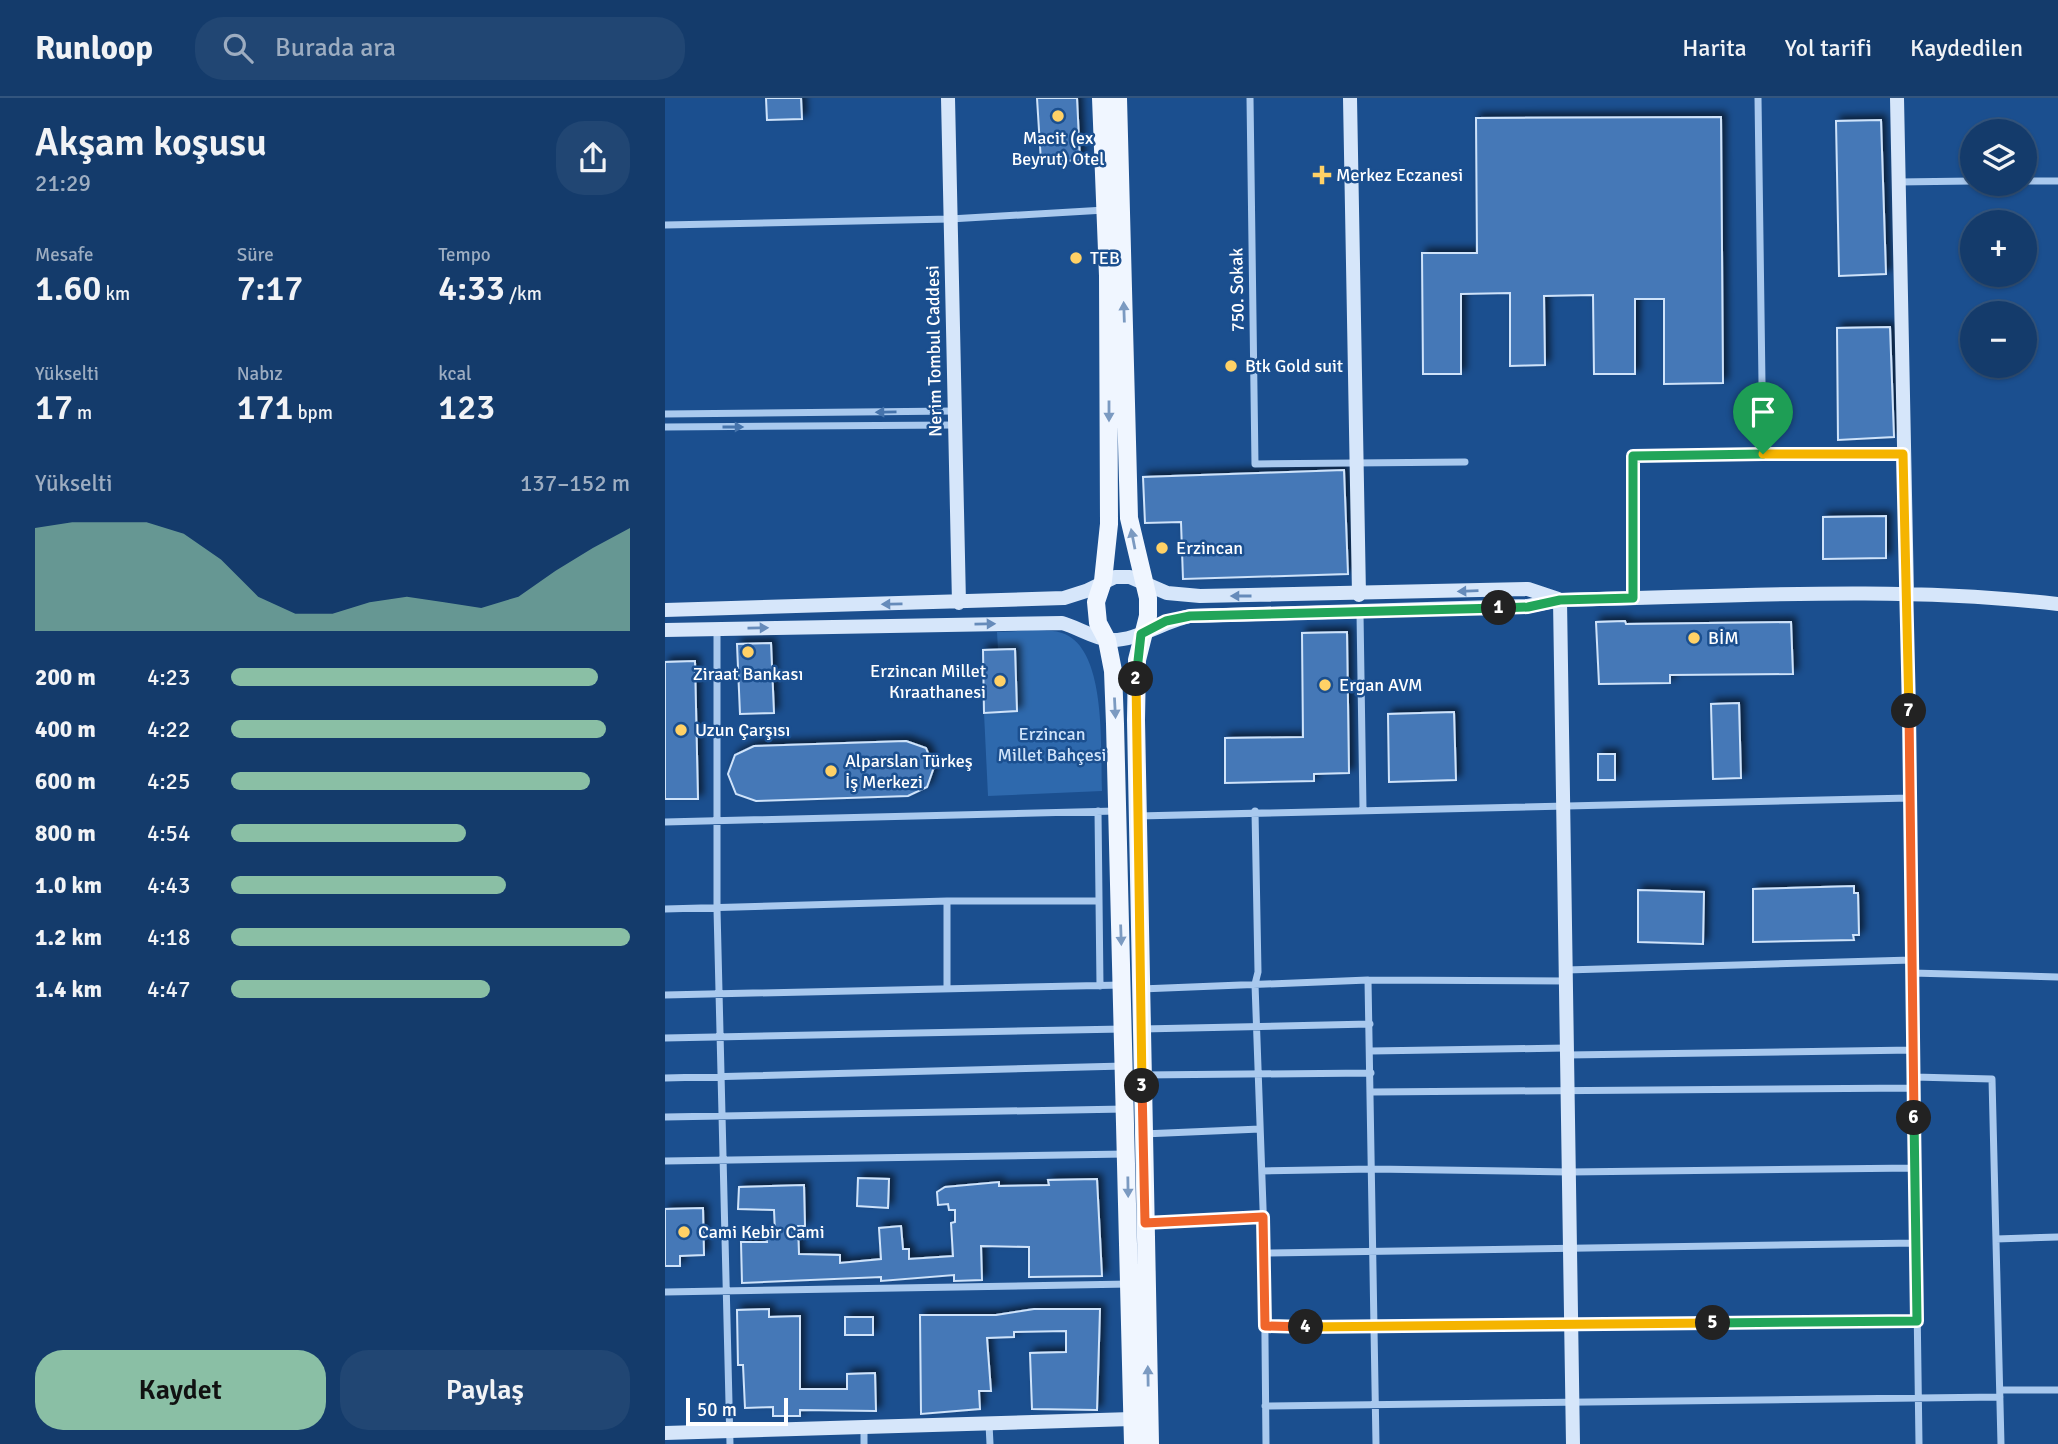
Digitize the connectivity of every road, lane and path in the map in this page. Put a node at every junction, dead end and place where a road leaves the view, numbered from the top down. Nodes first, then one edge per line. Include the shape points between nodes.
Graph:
1 (948, 98) edge
2 (1101, 98) edge
3 (1118, 98) edge
4 (1250, 98) edge
5 (1350, 98) edge
6 (1758, 98) edge
7 (1897, 98) edge
8 (1898, 181) junction
9 (1960, 181) edge
10 (2037, 181) edge
11 (2058, 181) edge
12 (1106, 210) junction
13 (950, 219) junction
14 (665, 225) edge
15 (665, 414) edge
16 (955, 418) junction
17 (665, 427) edge
18 (1763, 454) junction
19 (1903, 454) junction
20 (1465, 461) dead end
21 (1357, 463) junction
22 (1103, 581) junction
23 (1142, 582) junction
24 (1907, 594) junction
25 (1359, 595) junction
26 (1633, 598) junction
27 (1560, 600) junction
28 (959, 603) junction
29 (2058, 604) edge
30 (665, 610) edge
31 (1360, 612) junction
32 (717, 629) junction
33 (665, 630) edge
34 (1141, 634) junction
35 (1107, 640) junction
36 (1910, 798) junction
37 (1563, 806) junction
38 (1363, 809) junction
39 (1098, 811) junction
40 (1118, 811) junction
41 (1255, 811) junction
42 (1137, 816) junction
43 (665, 822) edge
44 (717, 822) junction
45 (947, 901) junction
46 (1099, 901) junction
47 (665, 909) edge
48 (717, 909) junction
49 (1912, 960) junction
50 (1912, 972) junction
51 (1566, 975) junction
52 (2058, 977) edge
53 (1369, 980) junction
54 (1255, 984) junction
55 (1100, 986) junction
56 (1132, 987) junction
57 (947, 989) junction
58 (719, 994) junction
59 (665, 995) edge
60 (1370, 1024) junction
61 (1257, 1027) junction
62 (1132, 1029) junction
63 (720, 1037) junction
64 (665, 1038) edge
65 (1914, 1050) junction
66 (1371, 1051) junction
67 (1567, 1051) junction
68 (1125, 1066) junction
69 (1258, 1073) junction
70 (1371, 1073) junction
71 (1142, 1075) junction
72 (721, 1077) junction
73 (1914, 1077) junction
74 (665, 1079) edge
75 (1914, 1088) junction
76 (1567, 1091) junction
77 (1372, 1092) junction
78 (1126, 1109) junction
79 (722, 1115) junction
80 (665, 1117) edge
81 (1260, 1129) junction
82 (1143, 1134) junction
83 (1127, 1153) junction
84 (723, 1160) junction
85 (665, 1161) edge
86 (1915, 1168) junction
87 (1373, 1169) junction
88 (1262, 1171) junction
89 (1569, 1172) junction
90 (1263, 1217) junction
91 (1145, 1223) junction
92 (2058, 1237) edge
93 (1996, 1239) junction
94 (1916, 1244) junction
95 (1375, 1249) junction
96 (1570, 1250) junction
97 (1264, 1253) junction
98 (1130, 1284) junction
99 (726, 1290) junction
100 (665, 1292) edge
101 (1917, 1321) junction
102 (1571, 1325) junction
103 (1265, 1326) junction
104 (1375, 1328) junction
105 (2058, 1390) edge
106 (2000, 1394) junction
107 (1919, 1399) junction
108 (1572, 1403) junction
109 (1265, 1406) junction
110 (1376, 1406) junction
111 (1132, 1419) junction
112 (989, 1424) junction
113 (864, 1428) junction
114 (665, 1433) edge
115 (730, 1438) edge
116 (864, 1444) edge
117 (990, 1444) edge
118 (1133, 1444) edge
119 (1150, 1444) edge
120 (1266, 1444) edge
121 (1376, 1444) edge
122 (1573, 1444) edge
123 (1919, 1444) edge
124 (2001, 1444) edge

1 - 13 street, Nerim Tombul Caddesi
2 - 12 main road
23 -> 3 main road via 1129,518
4 - 21 street, 750. Sokak via 1255,464
5 - 21 street
6 - 18 street
7 - 8 street
8 - 9 street
8 - 19 street
10 - 11 street
12 - 13 street
12 -> 22 main road via 1109,524
13 - 14 street
13 - 16 street, Nerim Tombul Caddesi
16 -> 15 street
17 -> 16 street
16 - 28 street, Nerim Tombul Caddesi
18 - 19 street
18 - 26 street via 1633,456
19 - 24 street
20 - 21 street
21 - 25 street
22 - 23 street via 1130,577
22 - 28 street via 1063,598
22 - 35 main road via 1096,602 1098,623
25 -> 23 street via 1200,596 1167,593
23 - 34 main road via 1148,607
24 - 26 street
24 - 29 street via 1991,596
24 - 36 street
27 -> 25 street via 1528,589
26 - 27 street
27 - 31 street via 1528,607
27 - 37 street
28 -> 30 street
31 - 34 street via 1190,616 1166,621
31 - 38 street
32 - 33 street
32 -> 35 street via 1062,623
32 - 44 street
34 - 35 street
34 - 42 main road
35 -> 40 main road via 1113,671
36 - 37 street
36 - 49 street
37 - 38 street
37 - 51 street
38 - 41 street
39 - 40 street
39 - 44 street
39 - 46 street
40 -> 56 main road
41 - 42 street
41 - 54 street
42 - 56 main road
43 - 44 street
44 - 48 street
45 - 46 street
45 - 48 street
45 - 57 street
46 - 55 street
47 - 48 street
48 - 58 street
49 - 50 street
49 - 51 street
50 - 52 street
50 - 65 street
51 - 53 street
51 - 67 street
53 - 54 street
53 - 60 street
54 - 56 street
54 - 61 street
55 - 56 street
55 - 57 street
56 - 62 main road
57 - 58 street
58 - 59 street
58 - 63 street
60 - 61 street
60 - 66 street
61 - 62 street
61 - 69 street
62 - 63 street
62 - 68 main road
62 - 71 main road
63 - 64 street
63 - 72 street
65 - 67 street
65 - 73 street
66 - 67 street
66 - 70 street
67 - 76 street
68 - 72 street
68 - 78 main road
69 - 70 street
69 - 71 street
69 - 81 street
70 - 77 street
71 - 82 main road
72 - 74 street
72 - 79 street
73 - 75 street
73 - 93 street via 1992,1079
75 - 76 street
75 - 86 street
76 - 77 street
76 - 89 street
77 - 87 street
78 - 79 street
78 - 83 main road
79 - 80 street
79 - 84 street
81 - 82 street
81 - 88 street
82 - 91 main road
83 - 84 street
83 -> 98 main road
84 - 85 street
84 - 99 street
86 - 89 street
86 - 94 street
87 - 88 street
87 - 89 street
87 - 95 street
88 - 90 street
89 - 96 street
90 - 91 street
90 - 97 street
119 -> 91 main road
92 - 93 street
93 - 106 street
94 - 96 street
94 - 101 street
95 - 96 street
95 - 97 street
95 - 104 street
96 - 102 street
97 - 103 street
98 - 99 street
98 - 111 main road
99 - 100 street
99 - 115 street
101 - 102 street
101 - 107 street
102 - 104 street
102 - 108 street
103 - 104 street
103 - 109 street
104 - 110 street
105 - 106 street
106 - 107 street
106 - 124 street
107 - 108 street
107 - 123 street
108 - 110 street
108 - 122 street
109 - 110 street
109 - 120 street
110 - 121 street
111 - 112 street
111 - 118 main road
112 - 113 street
112 - 117 street
113 - 115 street
113 - 116 street
114 - 115 street

